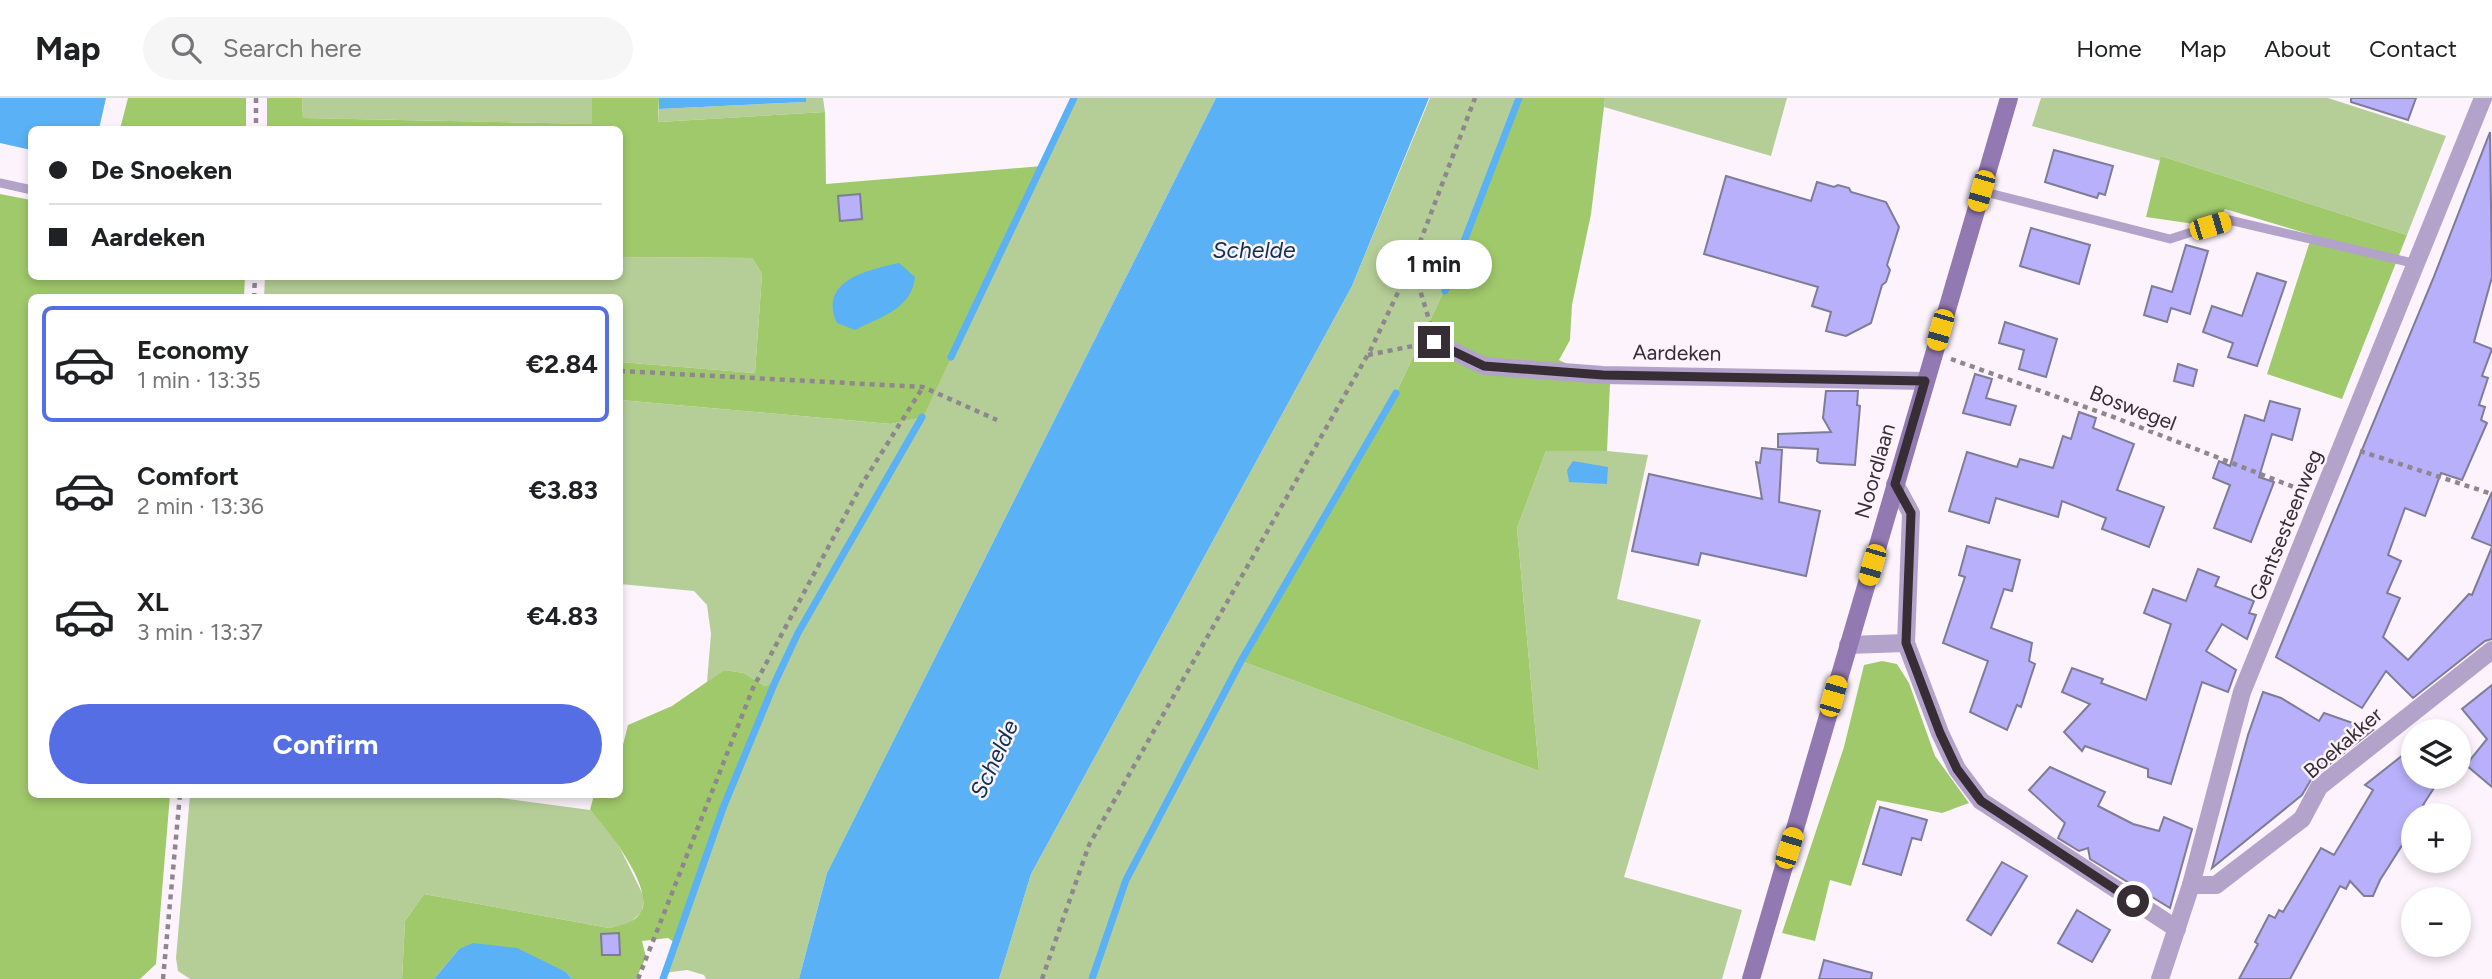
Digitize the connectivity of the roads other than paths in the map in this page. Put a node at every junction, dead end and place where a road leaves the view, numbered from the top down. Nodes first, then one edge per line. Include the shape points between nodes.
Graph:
1 (2009, 98) edge
2 (2483, 98) edge
3 (0, 183) edge
4 (28, 189) edge
5 (1981, 191) junction
6 (2417, 264) junction
7 (1434, 342) road end
8 (1925, 381) junction
9 (1895, 484) junction
10 (1906, 643) junction
11 (1848, 645) junction
12 (2492, 650) edge
13 (2191, 885) junction
14 (2177, 929) junction
15 (1751, 979) edge
16 (2160, 979) edge

1 - 5 street, Noordlaan
2 - 6 street, Gentsesteenweg
3 - 4 lane
5 - 6 lane via 2170,239 2230,220
5 - 8 street, Noordlaan
6 - 13 street, Gentsesteenweg via 2242,692
7 - 8 street, Aardeken via 1484,366 1603,375
8 - 9 street, Noordlaan
9 - 10 street via 1911,513
9 - 11 street, Noordlaan
10 - 11 street
10 - 14 street via 1957,769 1981,801
11 - 15 street, Noordlaan
12 - 13 street, Boekakker via 2319,788 2302,819 2216,885
13 - 14 street, Gentsesteenweg
14 - 16 street, Gentsesteenweg

